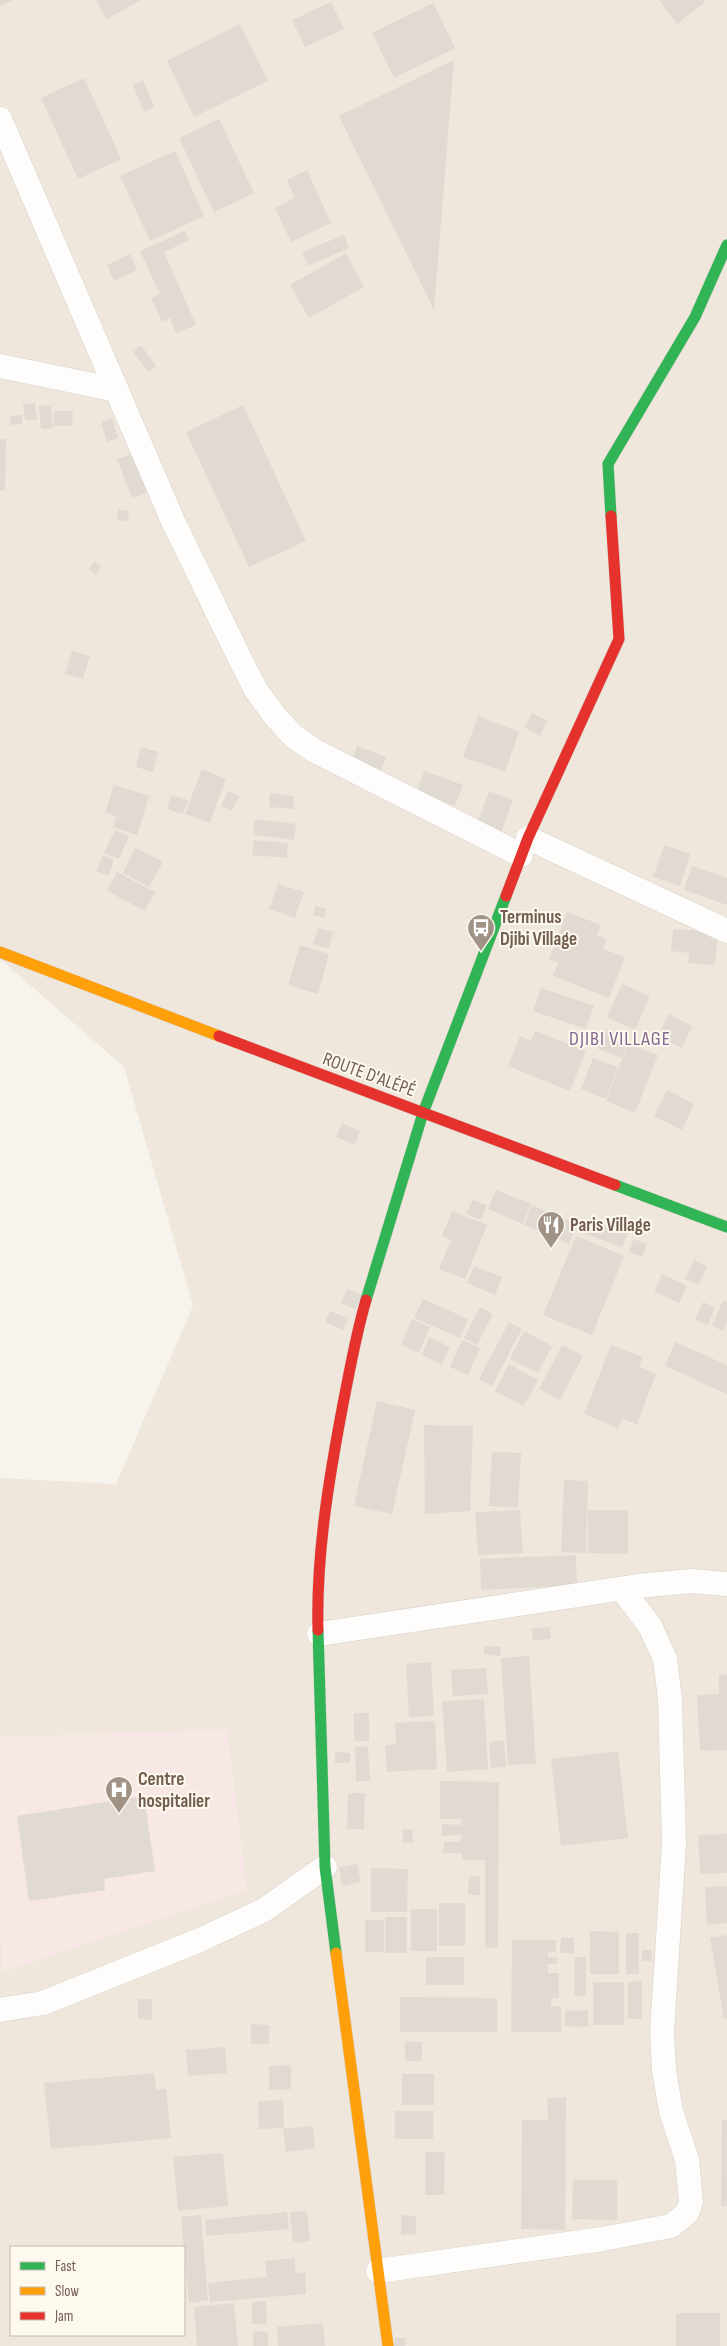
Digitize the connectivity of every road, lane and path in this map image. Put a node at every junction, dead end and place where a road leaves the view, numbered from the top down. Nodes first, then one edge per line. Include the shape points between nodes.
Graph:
1 (0, 119) edge
2 (727, 245) edge
3 (0, 366) edge
4 (117, 390) junction
5 (524, 847) junction
6 (727, 931) edge
7 (0, 952) edge
8 (423, 1113) junction
9 (727, 1227) edge
10 (727, 1584) edge
11 (623, 1590) junction
12 (319, 1634) junction
13 (325, 1867) junction
14 (0, 2010) edge
15 (378, 2271) junction
16 (388, 2346) edge

1 - 4 street
2 - 5 street via 695,317 608,464 619,640
3 - 4 street
4 - 5 street via 173,521 230,640 256,690 275,716 294,736 315,751
5 - 6 street
5 - 8 street
7 - 8 street, ROUTE D'ALÉPÉ
8 - 9 street, ROUTE D'ALÉPÉ
8 - 12 street via 358,1327 348,1375 330,1469 318,1592
10 - 11 street via 692,1581
11 - 12 street
11 - 15 street via 650,1626 665,1659 670,1700 674,1843 662,2032 671,2111 687,2160 691,2202 687,2214 671,2226 602,2239
12 - 13 street
13 - 14 street via 264,1910 200,1940 43,2003
13 - 15 street
15 - 16 street

